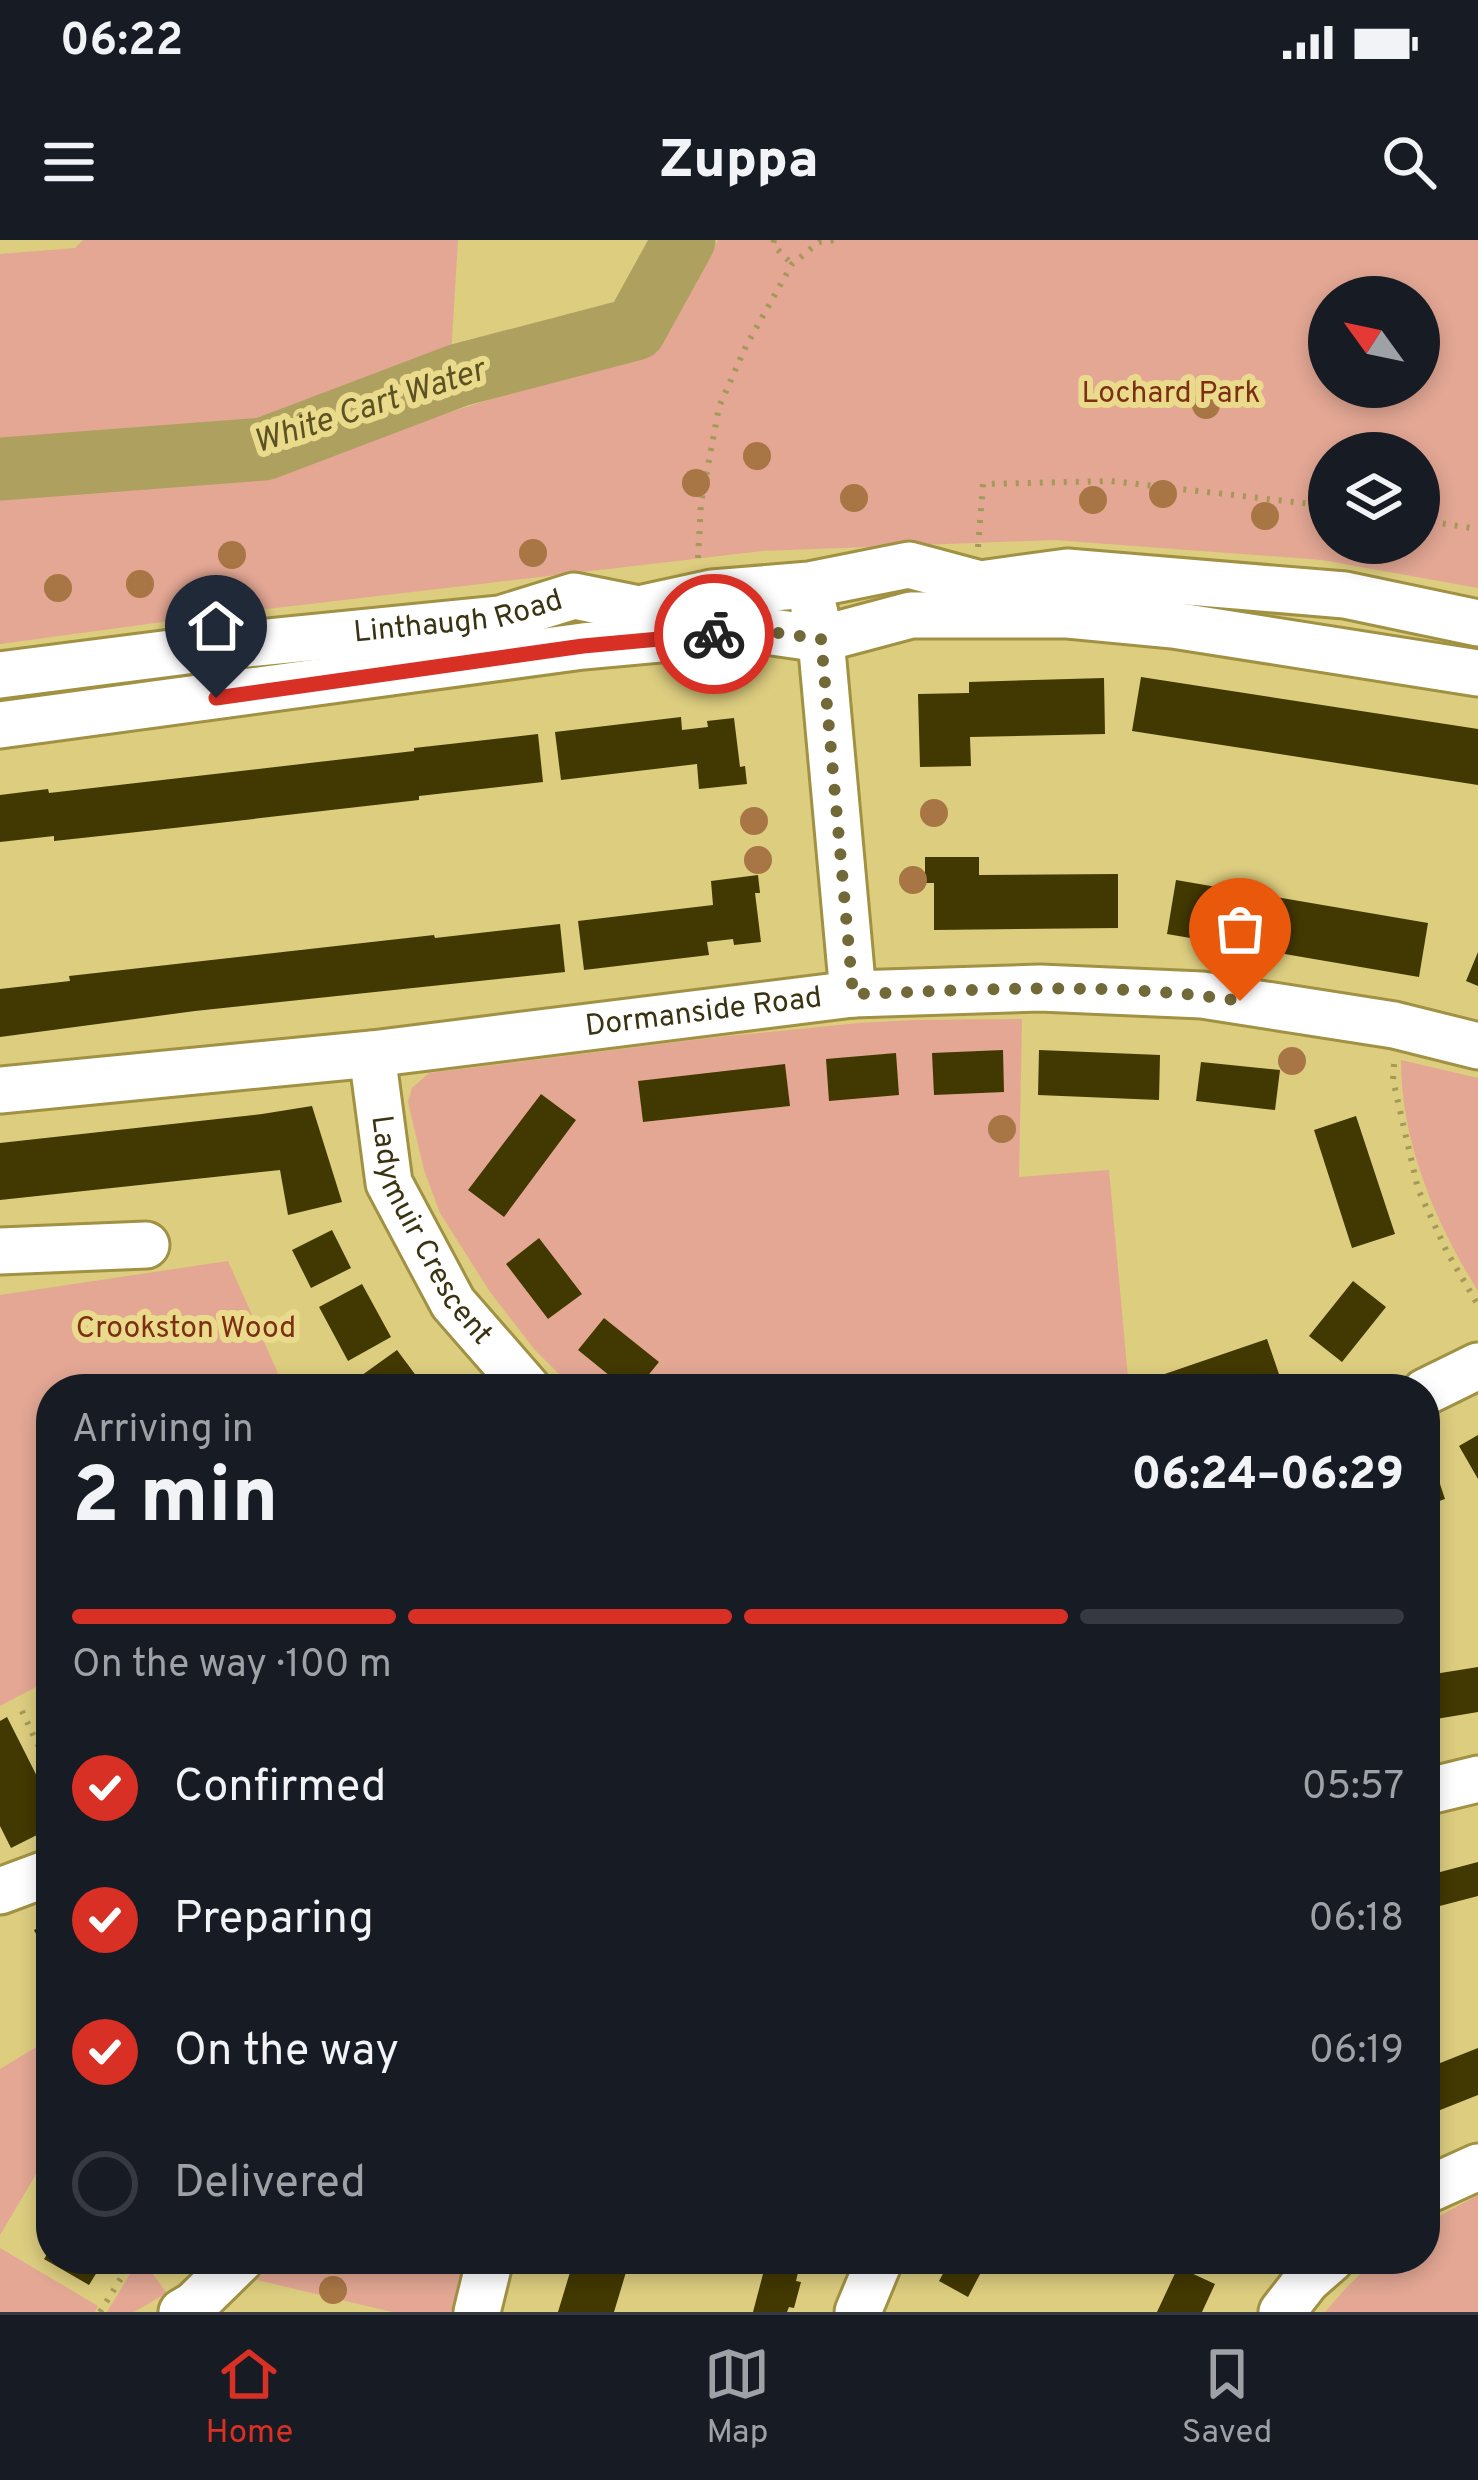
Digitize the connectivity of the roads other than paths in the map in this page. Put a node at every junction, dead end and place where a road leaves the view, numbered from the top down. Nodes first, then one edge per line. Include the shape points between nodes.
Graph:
1 (809, 585) junction
2 (1478, 623) edge
3 (821, 639) junction
4 (1478, 673) edge
5 (0, 675) edge
6 (0, 725) edge
7 (853, 994) junction
8 (1478, 1046) edge
9 (372, 1054) junction
10 (0, 1090) edge
11 (146, 1245) dead end
12 (0, 1251) edge
13 (1478, 1366) edge
14 (514, 1374) edge
15 (1440, 1385) edge
16 (1478, 1778) edge
17 (1440, 1788) edge
18 (36, 1878) edge
19 (0, 1892) edge
20 (1478, 2167) edge
21 (1440, 2185) edge
22 (226, 2274) edge
23 (486, 2274) edge
24 (874, 2274) edge
25 (1314, 2274) edge
26 (182, 2312) edge
27 (477, 2312) edge
28 (858, 2312) edge
29 (1282, 2312) edge

1 - 2 street, Linthaugh Road via 909,565 980,584 1067,572 1345,595
1 - 3 street
1 - 5 street, Linthaugh Road via 639,609 574,596 500,619
3 - 4 street, Linthaugh Road via 911,616 1068,616
3 - 6 street, Linthaugh Road via 758,630 583,646
3 - 7 street
7 - 8 street, Dormanside Road via 1040,988 1202,995
7 - 9 street, Dormanside Road
9 - 10 street, Dormanside Road
9 - 14 street, Ladymuir Crescent via 389,1184 453,1304
11 - 12 street
13 - 15 street
16 - 17 street
18 - 19 street
20 - 21 street
22 - 26 street
23 - 27 street
24 - 28 street
25 - 29 street

